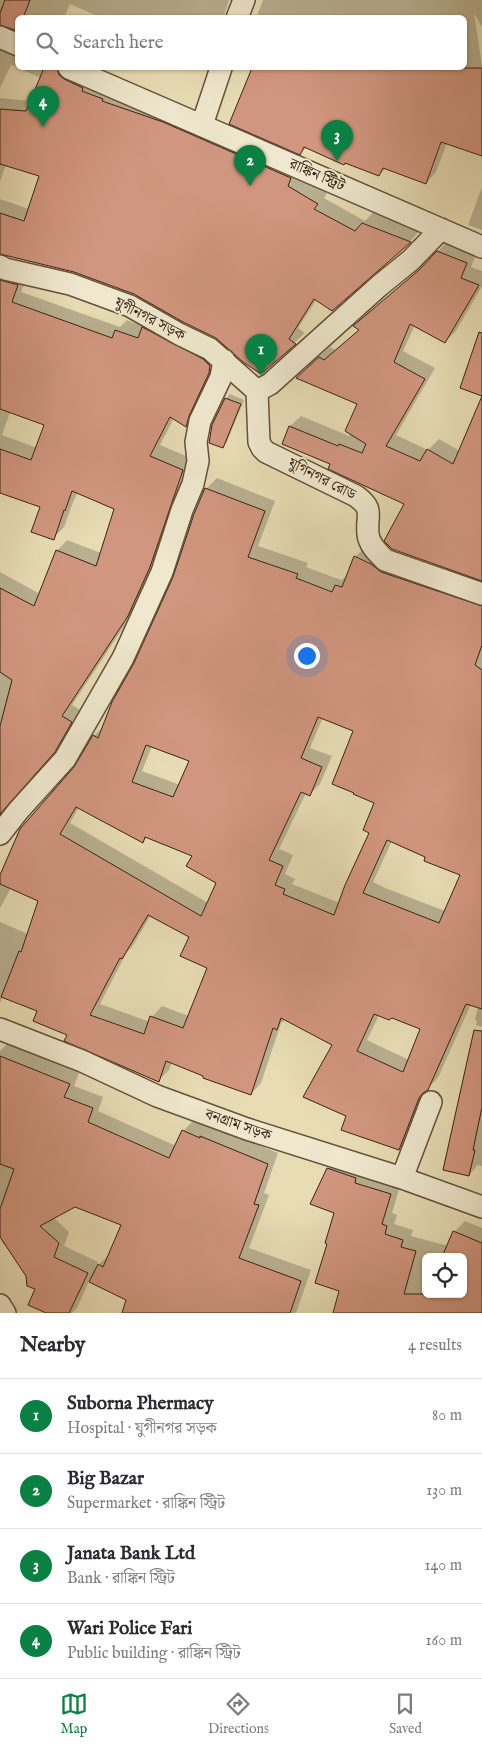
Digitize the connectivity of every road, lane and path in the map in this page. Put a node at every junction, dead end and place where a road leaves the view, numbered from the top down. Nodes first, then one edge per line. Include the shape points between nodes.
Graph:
1 (244, 0) edge
2 (238, 15) edge
3 (0, 38) edge
4 (15, 44) edge
5 (74, 70) edge
6 (220, 70) edge
7 (202, 125) junction
8 (441, 229) junction
9 (482, 247) edge
10 (0, 266) edge
11 (224, 360) junction
12 (257, 390) junction
13 (482, 594) edge
14 (0, 834) edge
15 (0, 1029) edge
16 (431, 1102) dead end
17 (402, 1178) junction
18 (482, 1207) edge
19 (0, 1305) edge
20 (5, 1313) edge

1 - 2 street
3 - 4 street
5 - 7 street, রাঙ্কিন স্ট্রিট
6 - 7 street
7 - 8 street, রাঙ্কিন স্ট্রিট
8 - 9 street, রাঙ্কিন স্ট্রিট
8 - 12 street via 411,260 270,384
10 - 11 street, যুগীনগর সড়ক via 70,284 130,306 210,348
11 - 12 street, যুগীনগর সড়ক
11 - 14 street via 221,377 200,421 193,484 162,572 122,658 65,759
12 - 13 street, যুগিনগর রোড via 262,448 366,503 368,536 374,549 385,560
15 - 17 street, বনগ্রাম সড়ক via 82,1061 157,1096 247,1129
16 - 17 street
17 - 18 street, বনগ্রাম সড়ক
19 - 20 street

